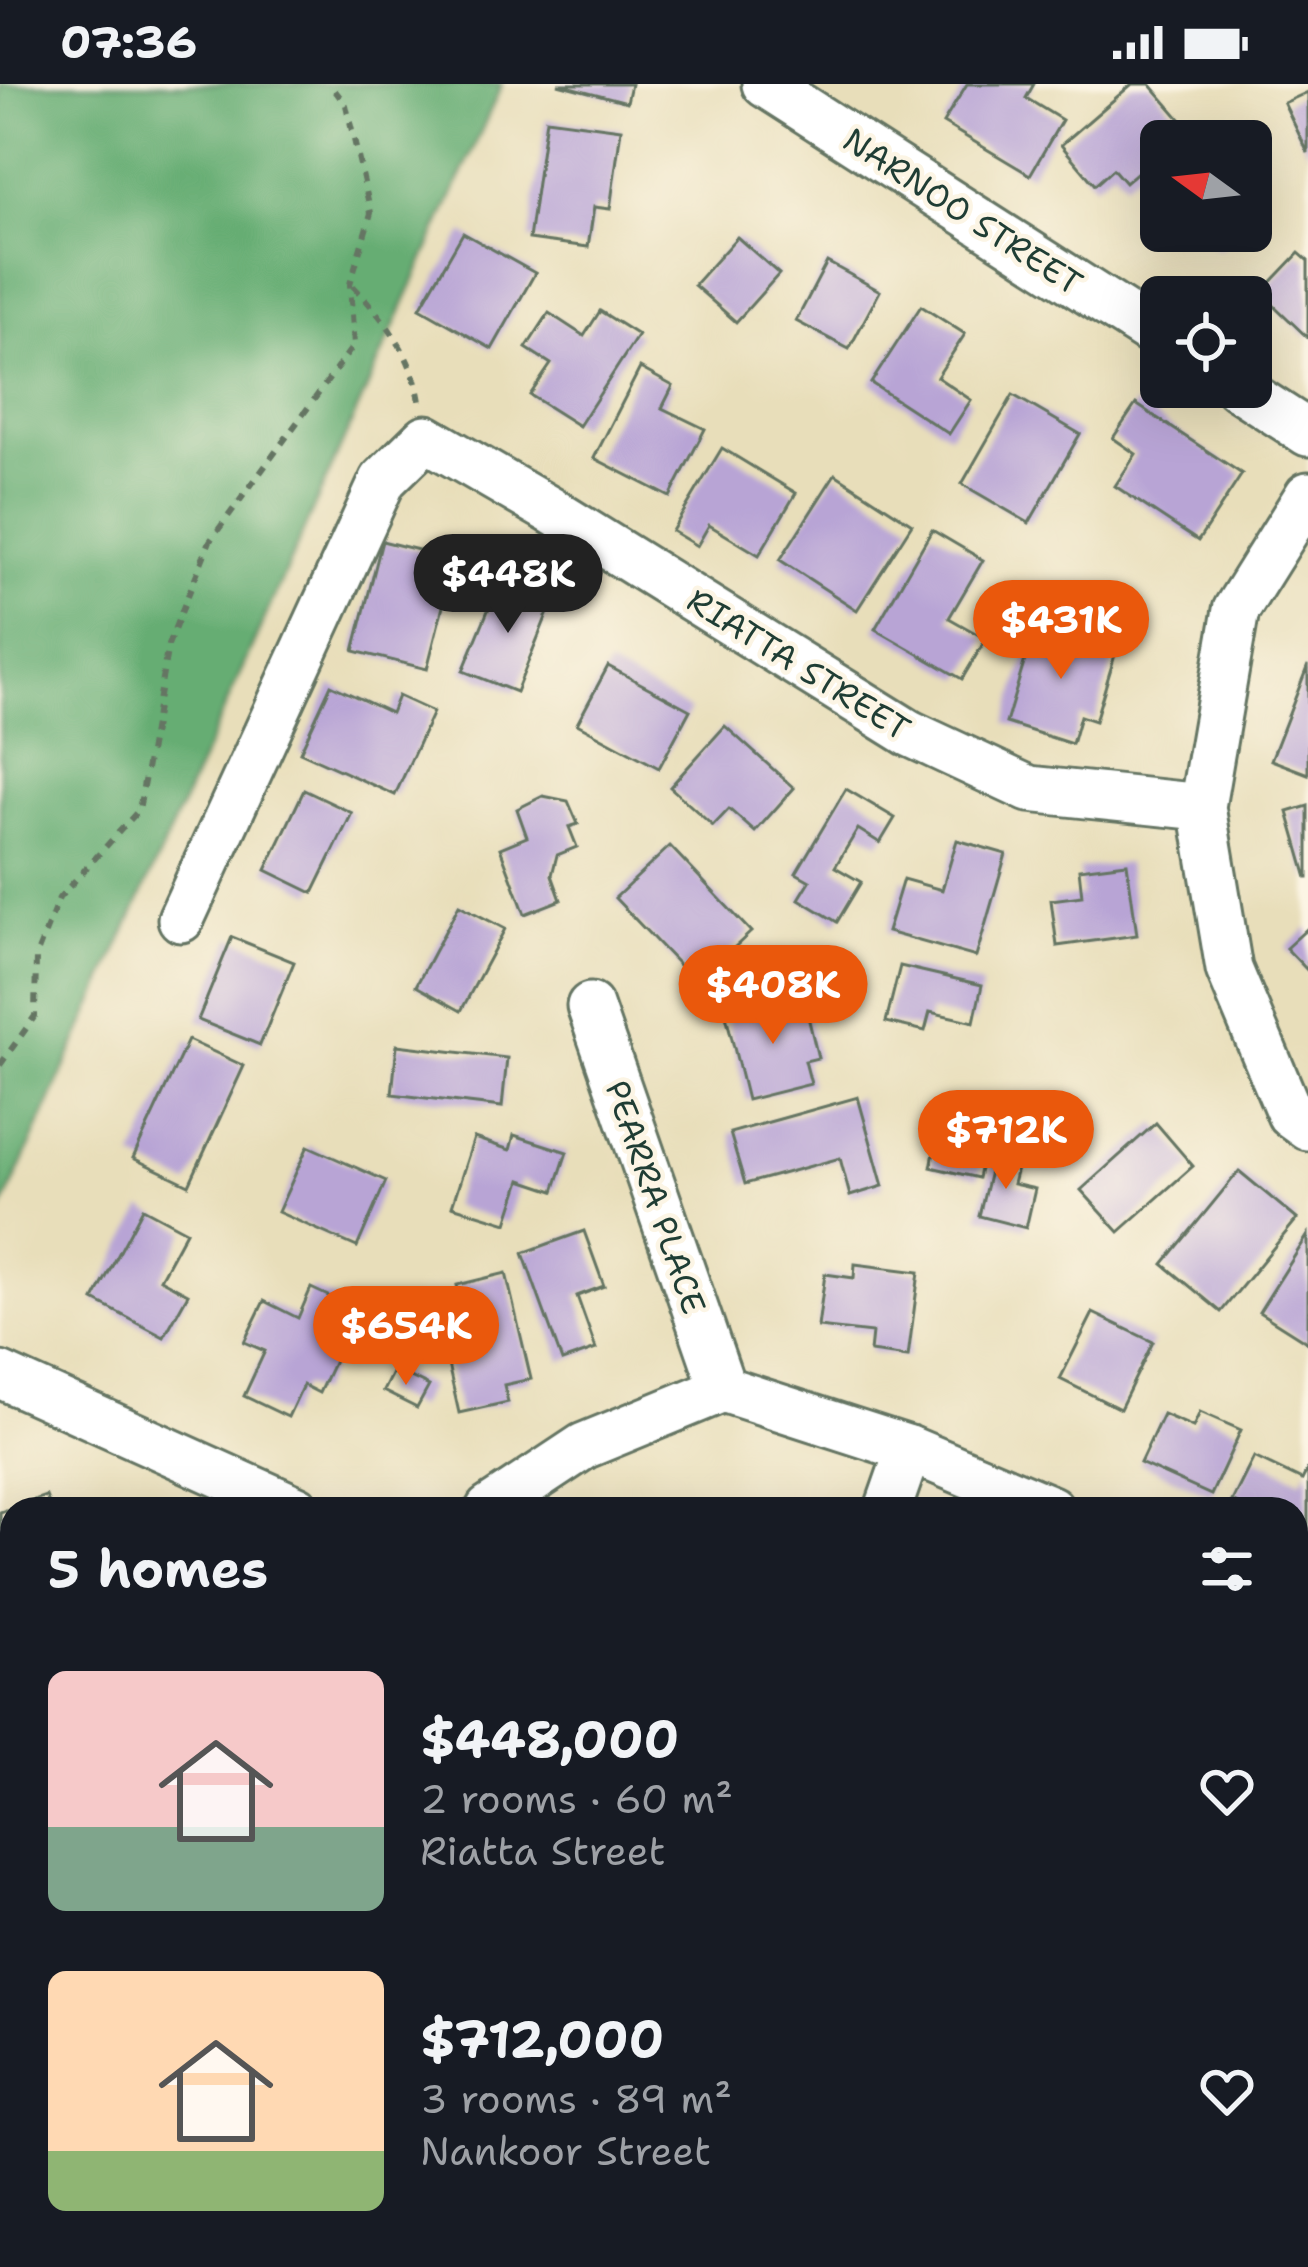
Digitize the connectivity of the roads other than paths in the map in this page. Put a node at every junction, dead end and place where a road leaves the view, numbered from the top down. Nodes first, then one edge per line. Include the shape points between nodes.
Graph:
1 (765, 84) edge
2 (1140, 325) edge
3 (1269, 408) edge
4 (1308, 433) edge
5 (1308, 495) edge
6 (1202, 807) junction
7 (182, 919) dead end
8 (590, 1006) dead end
9 (1308, 1127) edge
10 (0, 1376) edge
11 (723, 1389) junction
12 (909, 1448) junction
13 (270, 1497) edge
14 (507, 1497) edge
15 (892, 1497) edge
16 (1023, 1497) edge

1 - 2 street, NARNOO STREET
3 - 4 street
5 - 6 street via 1235,610
6 - 7 street, RIATTA STREET via 1029,789 909,733 426,438 383,479
6 - 9 street via 1228,969 1290,1114
8 - 11 street, PEARRA PLACE
10 - 13 street
11 - 12 street
11 - 14 street via 584,1446
12 - 15 street
12 - 16 street

